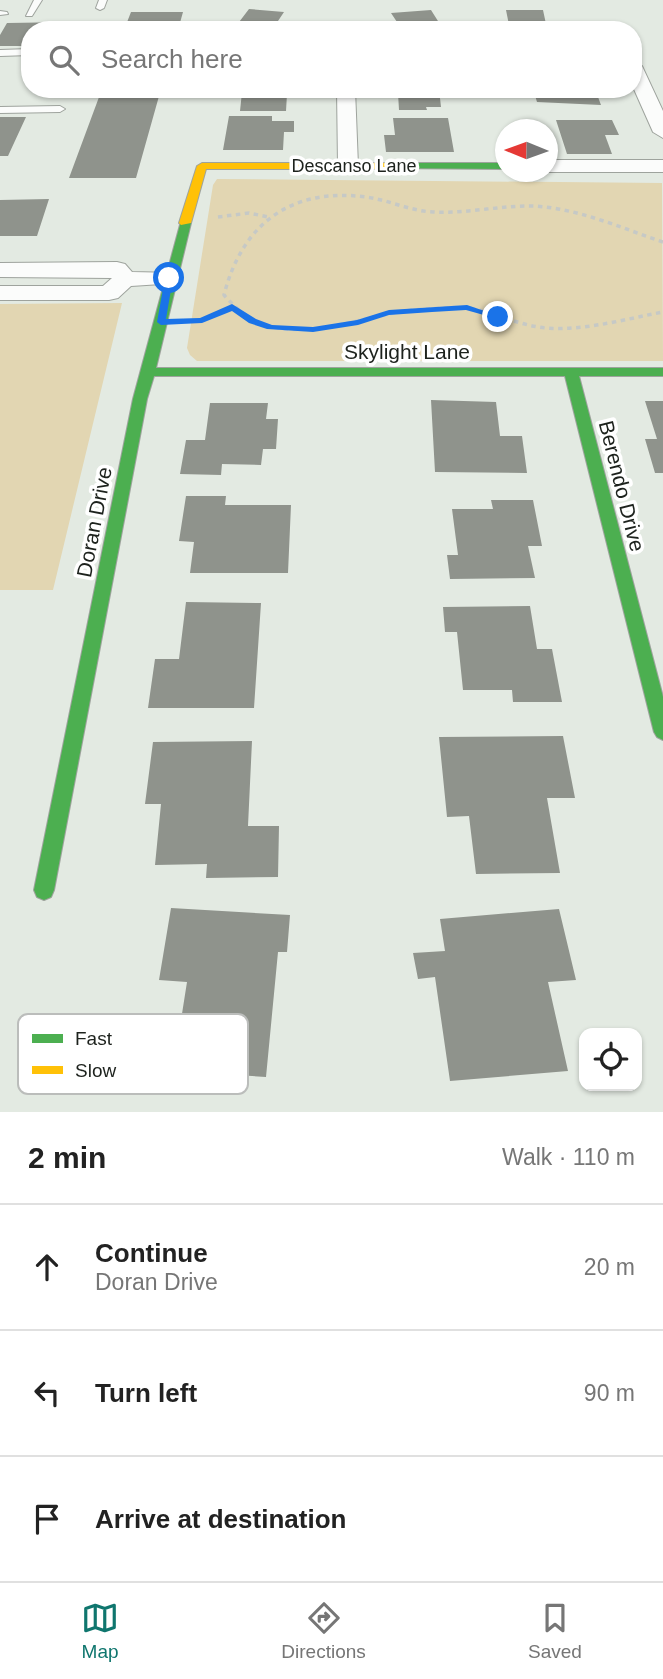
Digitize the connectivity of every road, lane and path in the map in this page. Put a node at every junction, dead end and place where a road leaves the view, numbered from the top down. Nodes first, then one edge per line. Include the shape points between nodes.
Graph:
1 (38, 0) edge
2 (29, 15) dead end
3 (21, 52) edge
4 (0, 53) edge
5 (642, 86) edge
6 (346, 98) edge
7 (60, 109) dead end
8 (0, 110) edge
9 (663, 132) edge
10 (202, 166) joint
11 (348, 166) junction
12 (495, 166) edge
13 (558, 166) edge
14 (663, 166) edge
15 (268, 217) junction
16 (186, 219) junction
17 (663, 242) edge
18 (0, 270) edge
19 (169, 278) junction
20 (125, 279) junction
21 (0, 293) edge
22 (232, 307) junction
23 (663, 312) edge
24 (161, 322) junction
25 (150, 372) junction
26 (571, 372) junction
27 (663, 372) edge
28 (663, 732) edge
29 (44, 891) dead end

1 - 2 lane
3 - 4 lane
5 - 9 street
6 - 11 street
7 - 8 lane
10 - 11 street, Descanso Lane
10 - 16 street, Doran Drive
11 - 12 street, Descanso Lane
13 - 14 street
15 - 16 path via 236,213
15 - 17 path via 287,207 344,195 440,212 547,207
15 - 22 path via 239,250 228,276 225,295
16 - 19 street, Doran Drive
18 - 20 street via 117,269
19 - 20 street
19 - 24 street, Doran Drive
20 - 21 street via 109,293
22 - 23 path via 271,327 313,330 389,313 467,307 531,327 562,328
22 - 24 path via 202,321
24 - 25 street, Doran Drive
25 - 26 street, Skylight Lane
25 - 29 street, Doran Drive via 140,399
26 - 27 street, Skylight Lane
26 - 28 street, Berendo Drive

